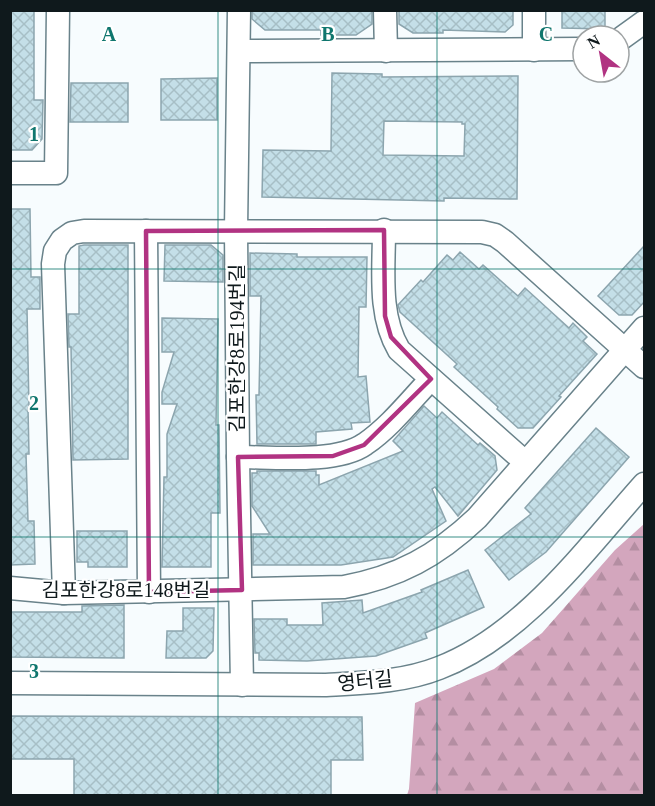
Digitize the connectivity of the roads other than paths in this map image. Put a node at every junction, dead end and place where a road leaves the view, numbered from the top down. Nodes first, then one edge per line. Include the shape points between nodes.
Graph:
1 (58, 10) edge
2 (239, 10) edge
3 (386, 10) edge
4 (534, 10) edge
5 (645, 22) edge
6 (631, 32) edge
7 (571, 49) edge
8 (534, 50) junction
9 (240, 51) junction
10 (386, 51) junction
11 (10, 173) edge
12 (236, 230) junction
13 (384, 230) junction
14 (146, 231) junction
15 (645, 328) edge
16 (625, 349) junction
17 (645, 367) edge
18 (431, 379) junction
19 (238, 457) junction
20 (525, 462) junction
21 (645, 484) edge
22 (10, 588) edge
23 (242, 590) junction
24 (149, 592) junction
25 (64, 593) junction
26 (10, 683) edge
27 (242, 685) junction

1 - 11 street via 56,173
2 - 9 street, 김포한강8로194번길
3 - 10 street
4 - 8 street
5 - 6 street
7 - 8 street
8 - 10 street
9 - 10 street
9 - 12 street, 김포한강8로194번길
12 - 13 street
12 - 14 street
12 - 19 street, 김포한강8로194번길
13 - 16 street via 495,235
13 - 18 street via 385,316 391,337 399,350
14 - 24 street
14 - 25 street via 72,233 55,251
15 - 16 street, 김포한강8로148번길
16 - 17 street
16 - 20 street, 김포한강8로148번길
18 - 19 street via 379,433 349,452 333,456
18 - 20 street
19 - 23 street, 김포한강8로194번길
20 - 23 street, 김포한강8로148번길 via 460,534 402,570 344,587
21 - 27 street, 영터길 via 512,626 472,653 437,669 403,678 326,685
22 - 25 street, 김포한강8로148번길
23 - 24 street, 김포한강8로148번길
23 - 27 street, 김포한강8로194번길
24 - 25 street, 김포한강8로148번길
26 - 27 street, 영터길

